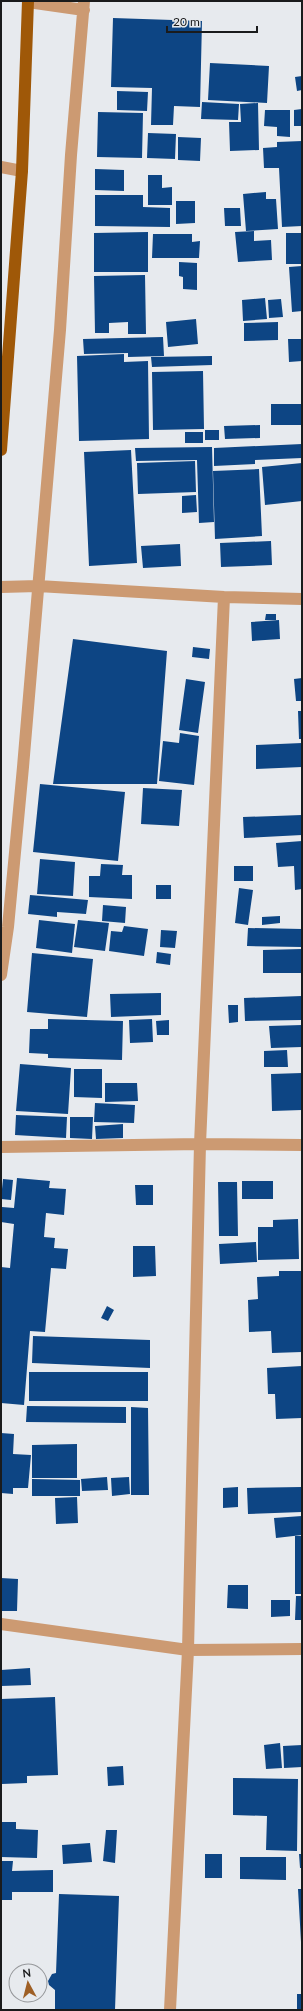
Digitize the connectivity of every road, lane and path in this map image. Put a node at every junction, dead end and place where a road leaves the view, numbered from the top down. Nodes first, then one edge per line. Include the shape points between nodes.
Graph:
1 (28, 1) edge
2 (84, 5) edge
3 (1, 167) edge
4 (22, 171) junction
5 (1, 450) edge
6 (38, 586) junction
7 (1, 587) edge
8 (224, 597) junction
9 (302, 599) edge
10 (1, 976) edge
11 (200, 1144) junction
12 (302, 1145) edge
13 (1, 1147) edge
14 (1, 1624) edge
15 (302, 1649) edge
16 (188, 1650) junction
17 (170, 2010) edge

1 - 2 street
1 - 4 main road
2 - 6 street
3 - 4 street
4 - 5 main road
6 - 7 street
6 - 8 street
6 - 10 street via 23,774
8 - 9 street
8 - 11 street
11 - 12 street
11 - 13 street
11 - 16 street
14 - 16 street
15 - 16 street
16 - 17 street

